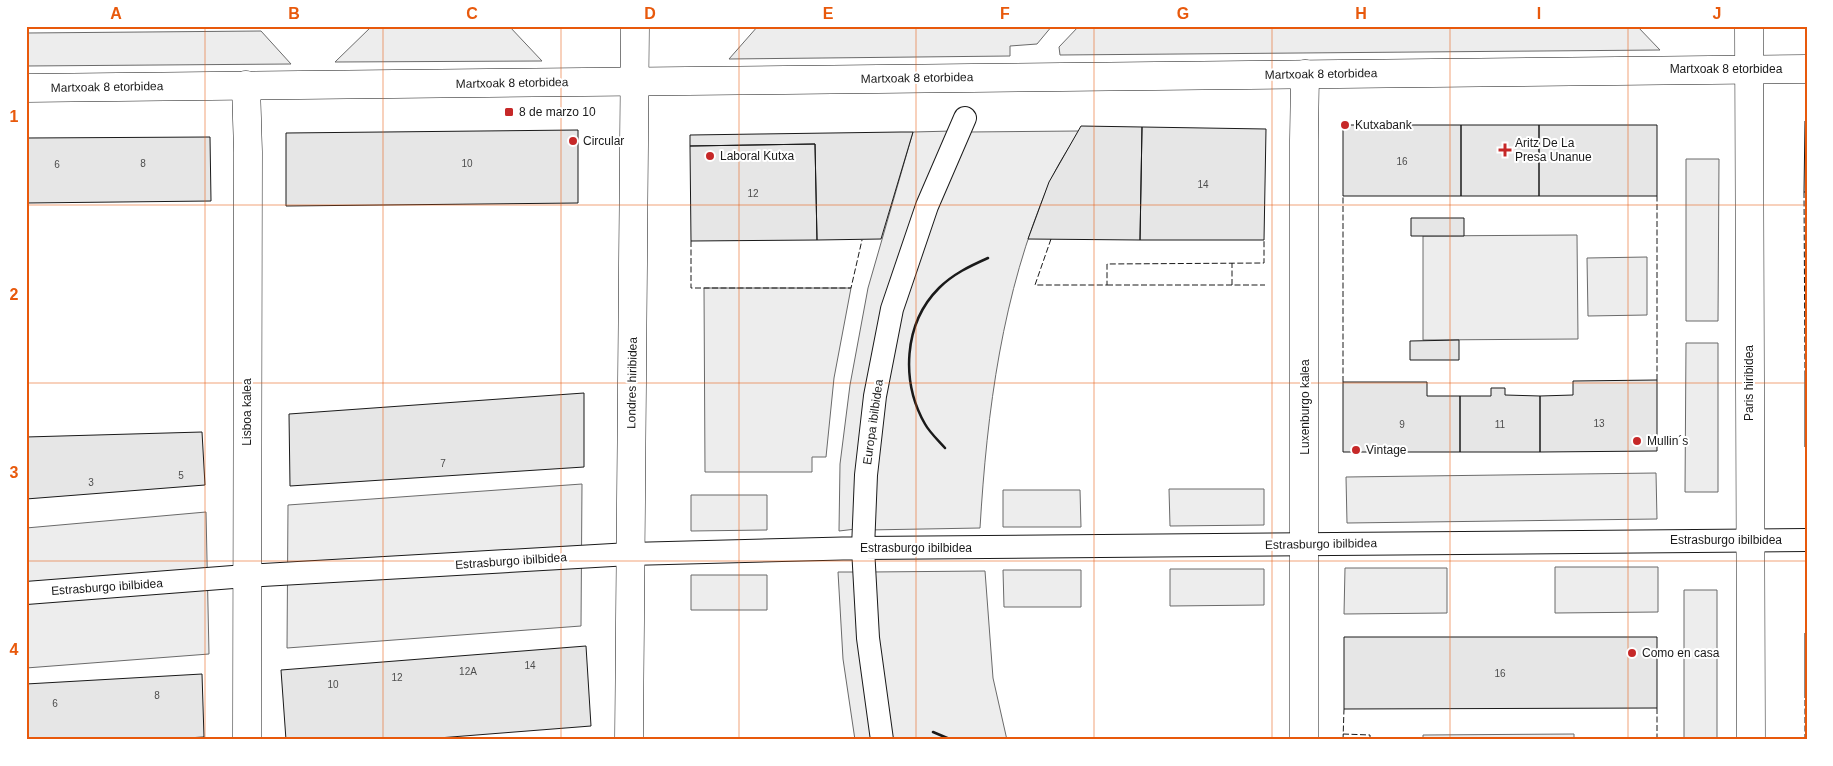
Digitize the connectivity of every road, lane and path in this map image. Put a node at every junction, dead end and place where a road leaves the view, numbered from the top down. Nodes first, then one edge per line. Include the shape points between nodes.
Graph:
1 (635, 26) edge
2 (1750, 26) edge
3 (1749, 69) junction
4 (1807, 69) edge
5 (1305, 74) junction
6 (635, 81) junction
7 (246, 85) junction
8 (26, 88) edge
9 (965, 118) dead end
10 (1750, 540) junction
11 (1807, 540) edge
12 (1305, 544) junction
13 (863, 548) junction
14 (630, 554) junction
15 (246, 576) junction
16 (26, 594) edge
17 (247, 740) edge
18 (629, 740) edge
19 (882, 740) edge
20 (1304, 740) edge
21 (1751, 740) edge

1 - 6 street, Londres hiribidea
2 - 3 street, Paris hiribidea
3 - 4 street, Martxoak 8 etorbidea
3 - 5 street, Martxoak 8 etorbidea
3 - 10 street, Paris hiribidea
5 - 6 street, Martxoak 8 etorbidea
5 - 12 street, Luxenburgo kalea
6 - 7 street, Martxoak 8 etorbidea
6 - 14 street, Londres hiribidea
7 - 8 street, Martxoak 8 etorbidea
7 - 15 street, Lisboa kalea
9 - 13 street, Europa ibilbidea via 927,206 892,309 875,396 866,475
10 - 11 street, Estrasburgo ibilbidea
10 - 12 street, Estrasburgo ibilbidea
10 - 21 street, Paris hiribidea
12 - 13 street, Estrasburgo ibilbidea
12 - 20 street, Luxenburgo kalea
13 - 14 street, Estrasburgo ibilbidea
13 - 19 street, Europa ibilbidea via 868,638
14 - 15 street, Estrasburgo ibilbidea
14 - 18 street, Londres hiribidea
15 - 16 street, Estrasburgo ibilbidea
15 - 17 street, Lisboa kalea

